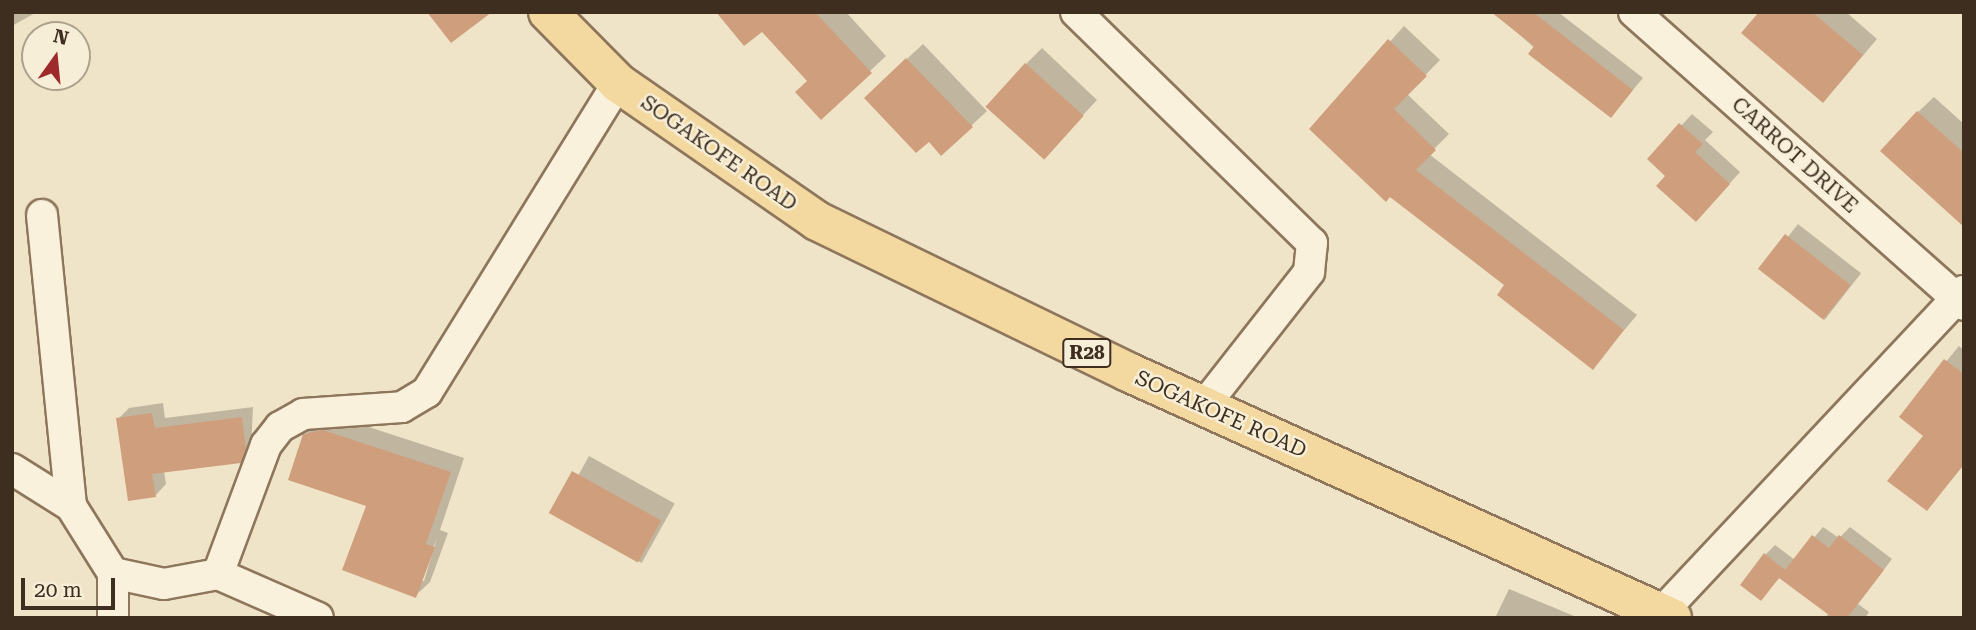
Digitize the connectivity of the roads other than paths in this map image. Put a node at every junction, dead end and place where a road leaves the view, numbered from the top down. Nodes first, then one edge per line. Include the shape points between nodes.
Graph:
1 (548, 12) edge
2 (1076, 12) edge
3 (1634, 12) edge
4 (618, 83) junction
5 (42, 215) dead end
6 (1962, 298) edge
7 (1204, 406) junction
8 (12, 468) edge
9 (71, 506) junction
10 (113, 573) junction
11 (218, 574) junction
12 (1668, 614) edge
13 (113, 618) edge
14 (318, 618) edge

1 - 4 main road, SOGAKOFE ROAD / R28
2 - 7 street via 1312,243 1310,272
3 - 6 street, CARROT DRIVE
4 - 7 main road, SOGAKOFE ROAD / R28 via 817,221
4 - 11 street via 427,392 402,407 303,414 280,427 266,445
5 - 9 street
6 - 12 street
7 - 12 main road, SOGAKOFE ROAD / R28
8 - 9 street
9 - 10 street
10 - 11 street via 164,584
10 - 13 street
11 - 14 street

